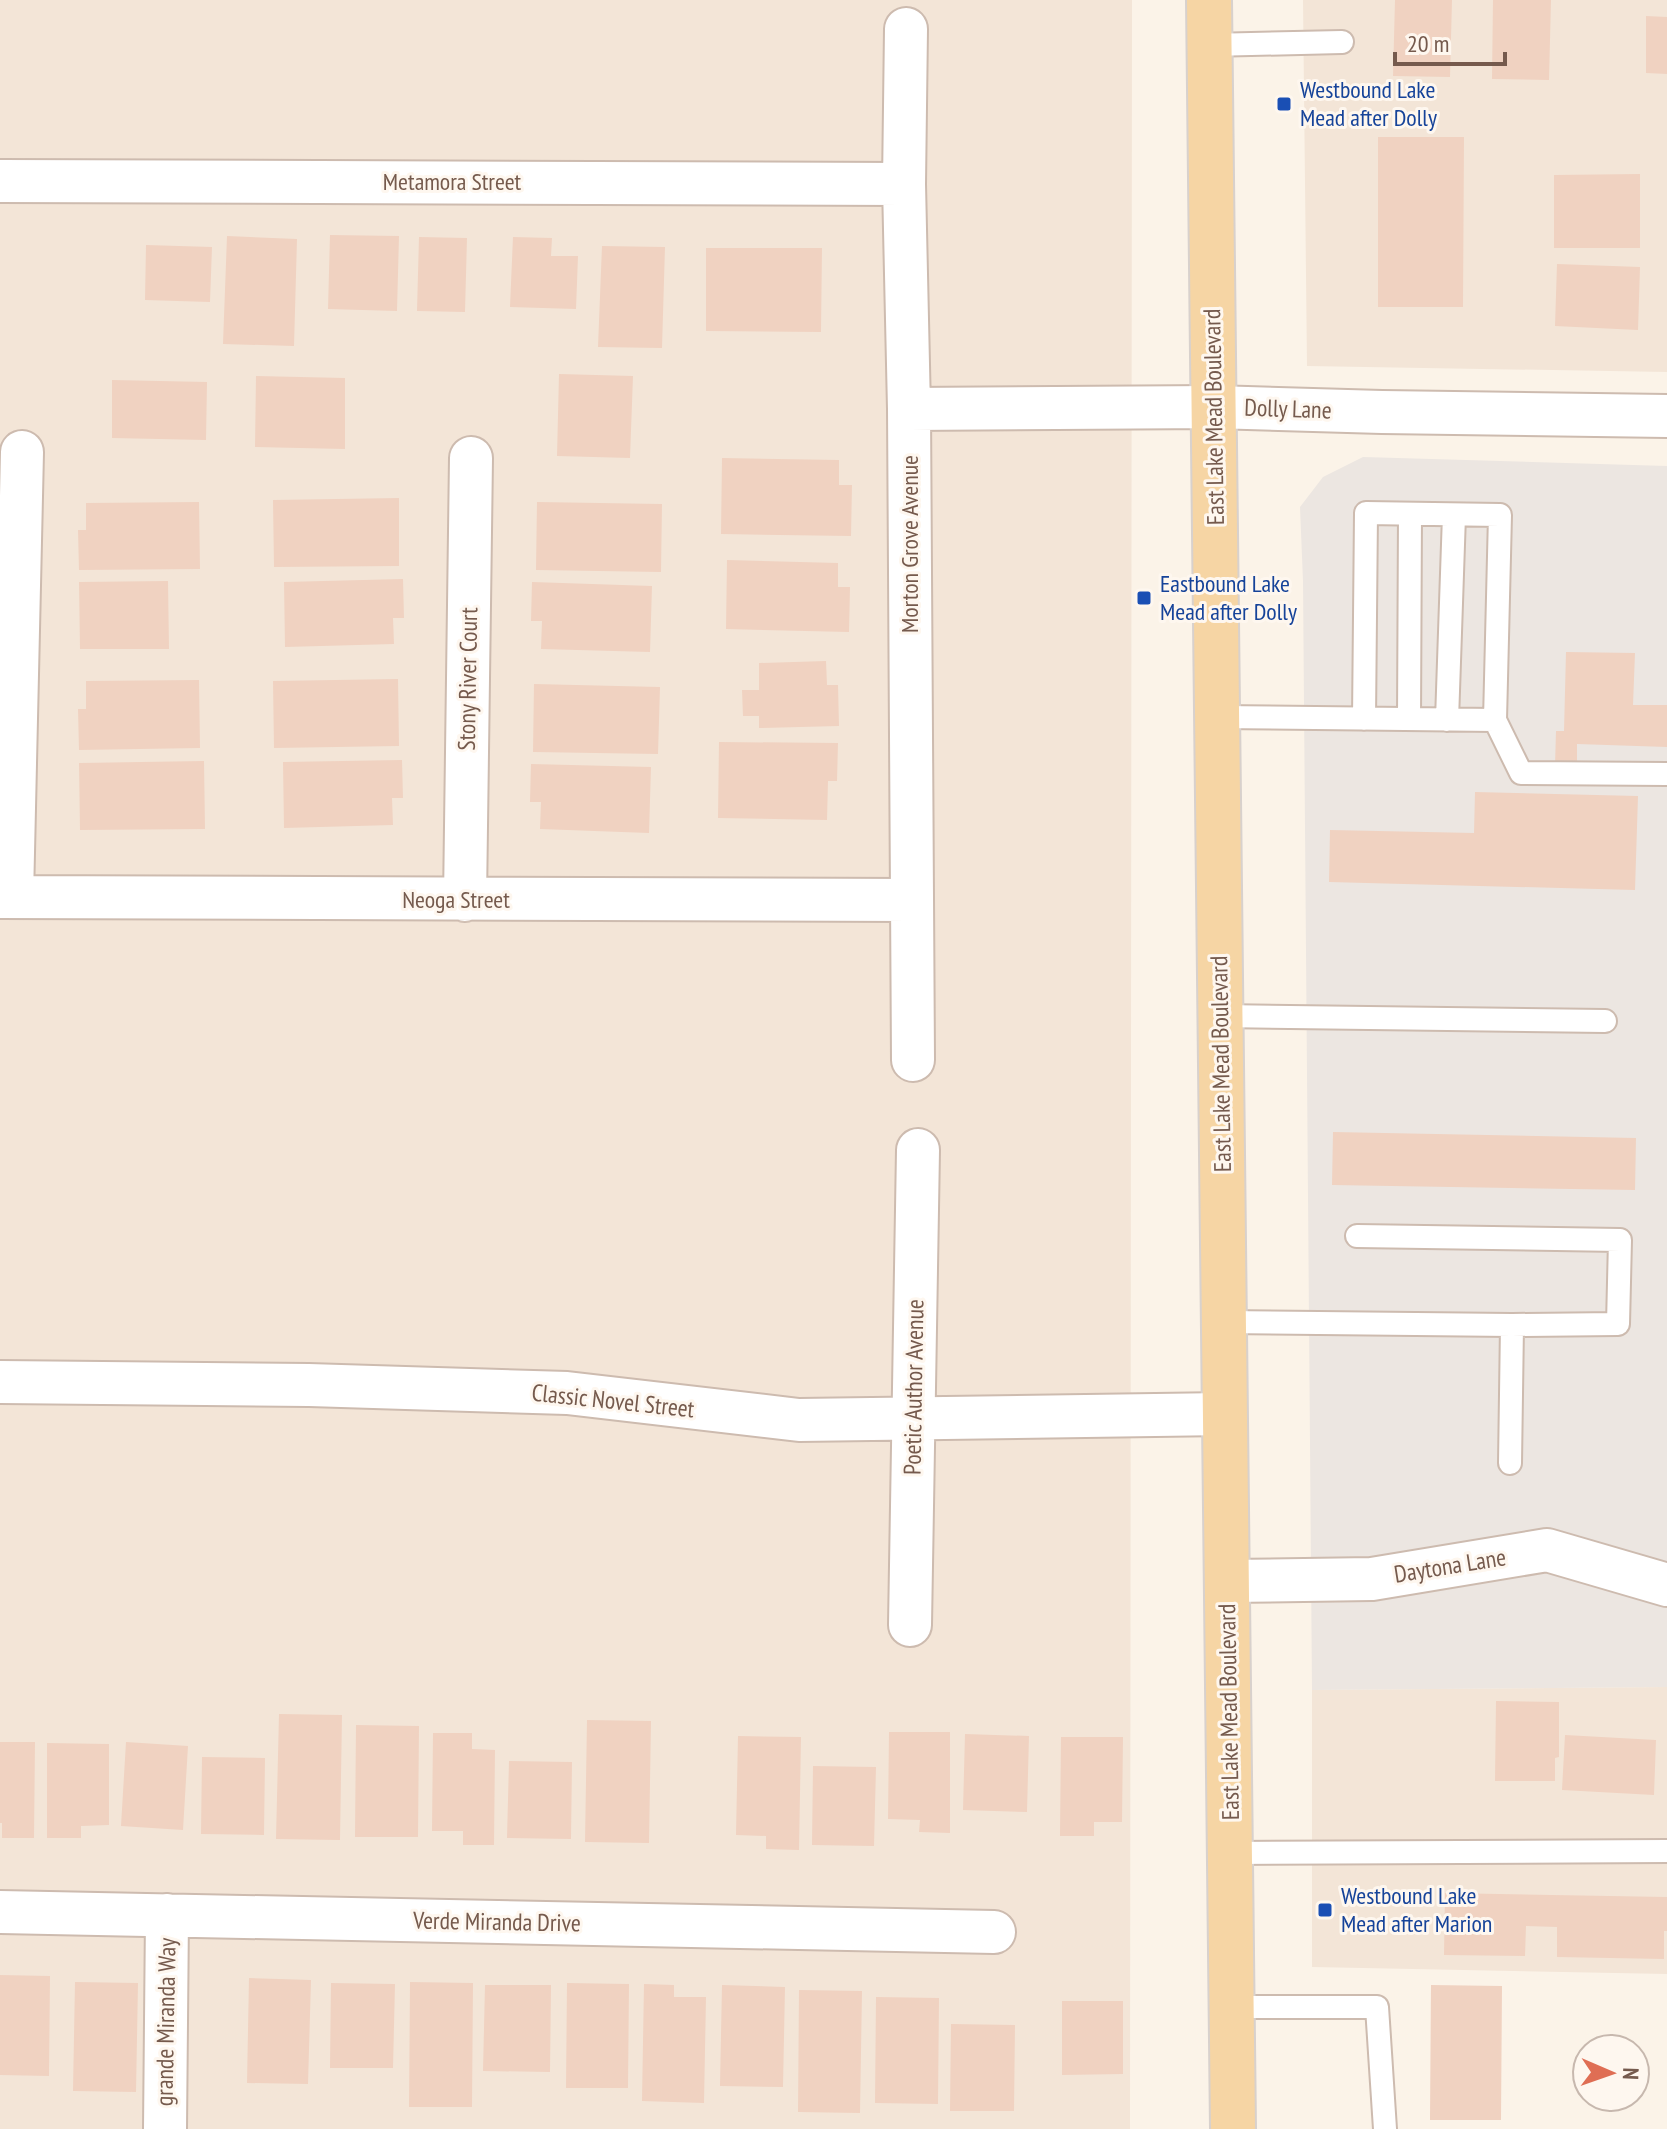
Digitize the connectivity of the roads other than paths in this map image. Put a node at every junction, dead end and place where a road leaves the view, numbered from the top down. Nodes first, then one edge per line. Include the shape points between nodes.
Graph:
1 (1209, 0) edge
2 (906, 29) dead end
3 (1342, 42) dead end
4 (1209, 45) junction
5 (0, 181) edge
6 (904, 184) junction
7 (1214, 407) junction
8 (909, 409) junction
9 (1667, 416) edge
10 (22, 452) dead end
11 (471, 458) dead end
12 (1410, 514) junction
13 (1454, 515) junction
14 (1217, 717) junction
15 (1364, 719) junction
16 (1409, 719) junction
17 (1447, 720) junction
18 (1495, 720) junction
19 (1667, 774) edge
20 (6, 897) edge
21 (465, 900) junction
22 (912, 900) junction
23 (1221, 1016) junction
24 (1605, 1021) dead end
25 (913, 1060) dead end
26 (918, 1150) dead end
27 (1357, 1236) dead end
28 (1224, 1322) junction
29 (1512, 1325) junction
30 (0, 1382) edge
31 (1225, 1414) junction
32 (914, 1419) junction
33 (1510, 1463) dead end
34 (1227, 1581) junction
35 (1667, 1585) edge
36 (910, 1625) dead end
37 (1667, 1851) edge
38 (1230, 1853) junction
39 (0, 1912) edge
40 (167, 1915) junction
41 (994, 1932) dead end
42 (1232, 2007) junction
43 (165, 2129) edge
44 (1233, 2129) edge
45 (1385, 2129) edge

1 - 4 main road, East Lake Mead Boulevard
2 - 6 street, Morton Grove Avenue
3 - 4 lane
4 - 7 main road, East Lake Mead Boulevard
5 - 6 street, Metamora Street
6 - 8 street, Morton Grove Avenue
7 - 8 street, Dolly Lane
7 - 9 street, Dolly Lane
7 - 14 main road, East Lake Mead Boulevard
8 - 22 street, Morton Grove Avenue
10 - 20 street
11 - 21 street, Stony River Court
12 - 13 lane
12 - 15 lane via 1366,513
12 - 16 lane
13 - 17 lane
13 - 18 lane via 1500,515
14 - 15 lane
14 - 23 main road, East Lake Mead Boulevard
15 - 16 lane
16 - 17 lane
17 - 18 lane
18 - 19 lane via 1521,773
20 - 21 street, Neoga Street
21 - 22 street, Neoga Street
22 - 25 street, Morton Grove Avenue
23 - 24 lane
23 - 28 main road, East Lake Mead Boulevard
26 - 32 street, Poetic Author Avenue
27 - 29 lane via 1620,1240 1618,1324
28 - 29 lane
28 - 31 main road, East Lake Mead Boulevard
29 - 33 lane
30 - 32 street, Classic Novel Street via 567,1393 799,1420
31 - 32 street, Classic Novel Street
31 - 34 main road, East Lake Mead Boulevard
32 - 36 street, Poetic Author Avenue
34 - 35 street, Daytona Lane via 1372,1579 1547,1550
34 - 38 main road, East Lake Mead Boulevard
37 - 38 lane
38 - 42 main road, East Lake Mead Boulevard
39 - 40 street, Verde Miranda Drive
40 - 41 street, Verde Miranda Drive
40 - 43 street, grande Miranda Way
42 - 44 main road, East Lake Mead Boulevard
42 - 45 lane via 1377,2007

